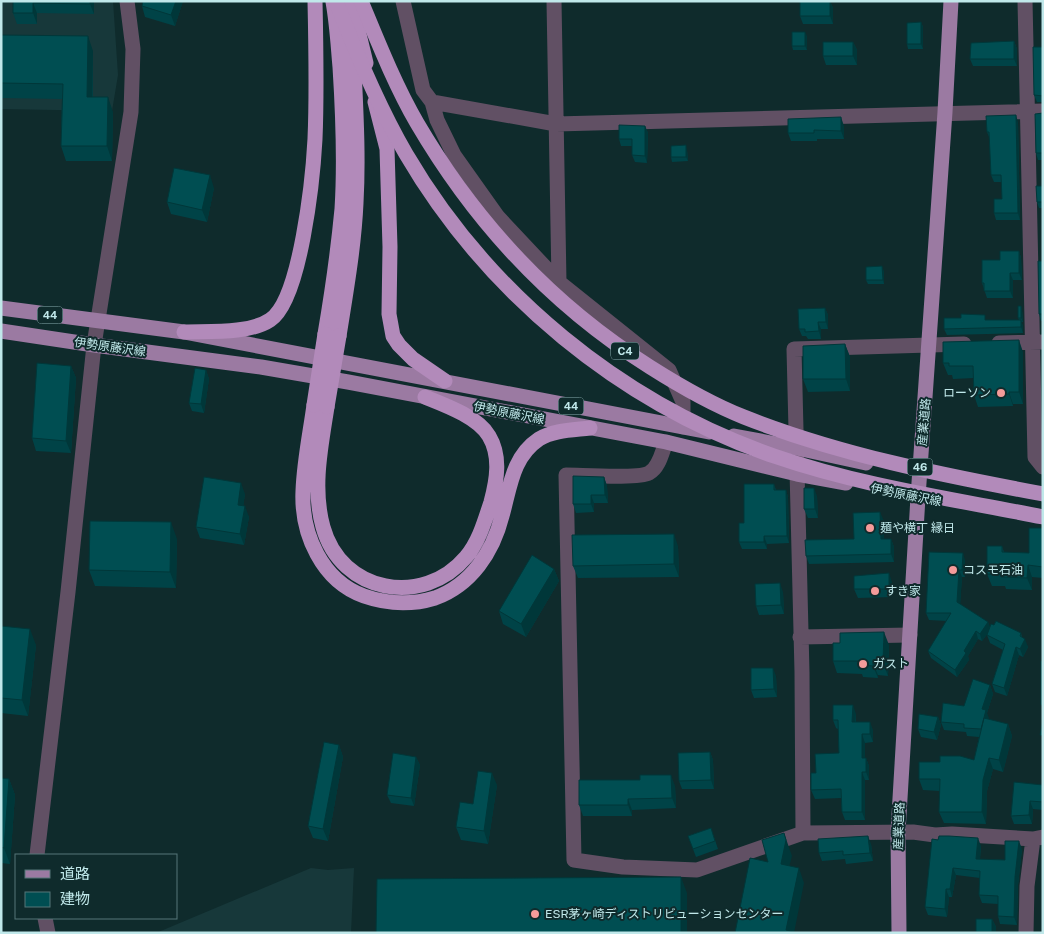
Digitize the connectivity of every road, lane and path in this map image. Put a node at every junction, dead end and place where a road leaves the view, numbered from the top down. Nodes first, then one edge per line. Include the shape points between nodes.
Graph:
1 (127, 1) edge
2 (315, 1) edge
3 (334, 1) edge
4 (351, 1) edge
5 (361, 1) edge
6 (403, 1) edge
7 (554, 1) edge
8 (951, 1) edge
9 (1026, 1) edge
10 (432, 102) junction
11 (1027, 111) junction
12 (1043, 111) edge
13 (945, 112) junction
14 (556, 124) junction
15 (559, 282) junction
16 (1, 308) edge
17 (98, 322) junction
18 (1, 331) edge
19 (184, 332) junction
20 (332, 335) junction
21 (1038, 342) edge
22 (94, 345) junction
23 (929, 346) junction
24 (445, 381) junction
25 (425, 397) junction
26 (321, 406) junction
27 (683, 427) junction
28 (590, 428) junction
29 (666, 442) junction
30 (797, 448) junction
31 (1043, 467) edge
32 (797, 474) junction
33 (920, 475) junction
34 (1043, 494) edge
35 (918, 498) junction
36 (1043, 499) edge
37 (1043, 517) edge
38 (1043, 522) edge
39 (910, 635) junction
40 (800, 637) junction
41 (898, 832) junction
42 (803, 833) junction
43 (1038, 838) edge
44 (37, 854) edge
45 (45, 919) edge
46 (48, 933) edge
47 (899, 933) edge
48 (1026, 933) edge

1 - 17 street via 133,49 131,112
2 - 19 highway via 315,140 303,236 288,293 275,316 262,325
3 - 20 highway via 344,153
3 - 37 highway, C4, bridge via 386,116 431,193 483,261 580,351 652,400 690,421 773,456 858,480
4 - 20 highway via 357,134 356,203 346,289
4 - 24 highway via 387,149 389,314 393,336 413,358
5 - 34 highway, C4, bridge via 417,123 467,198 526,268 592,327 663,375 743,416 872,458
6 - 10 street via 423,90
7 - 14 street
8 - 13 main road, 産業道路 / 46
9 - 11 street
10 - 14 street
10 - 15 street via 454,155 498,217
11 - 12 street
11 - 13 street
11 - 21 street
13 - 14 street
13 - 23 main road, 産業道路 / 46
14 - 15 street
15 - 27 street via 669,370 684,402
16 - 17 main road, 伊勢原藤沢線 / 44
17 - 19 main road, 伊勢原藤沢線 / 44
17 - 22 street
18 - 22 main road, 伊勢原藤沢線 / 44
19 - 24 main road, 伊勢原藤沢線 / 44
20 - 26 highway, bridge
21 - 23 street
21 - 31 street via 1035,457
22 - 25 main road, 伊勢原藤沢線 / 44 via 261,367
22 - 44 street
23 - 30 street via 794,349
23 - 33 main road, 産業道路 / 46
24 - 27 main road, 伊勢原藤沢線 / 44
25 - 26 highway via 479,424 494,447 498,458 497,470 488,512 466,557 437,579 405,588 379,586 369,581 348,568 332,550 323,528 318,496
25 - 28 main road, 伊勢原藤沢線 / 44
26 - 28 highway via 306,457 303,492 306,524 315,551 330,573 358,594 378,601 400,603 436,597 467,580 479,566 496,535 517,463 526,450 552,433
27 - 30 main road, 伊勢原藤沢線 / 44
28 - 29 main road, 伊勢原藤沢線 / 44
29 - 32 main road, 伊勢原藤沢線 / 44
29 - 42 street via 658,464 650,473 637,476 566,475 574,860 623,867 697,870
30 - 32 street
30 - 33 main road, 伊勢原藤沢線 / 44
32 - 35 main road, 伊勢原藤沢線 / 44
32 - 40 street
33 - 35 main road, 産業道路 / 46
33 - 36 main road, 伊勢原藤沢線 / 44
35 - 38 main road, 伊勢原藤沢線 / 44
35 - 39 main road, 産業道路 / 46
39 - 40 street
39 - 41 main road, 産業道路 / 46
40 - 42 street
41 - 42 street
41 - 43 street
41 - 47 main road, 産業道路 / 46
43 - 48 street via 1027,886
45 - 46 street

